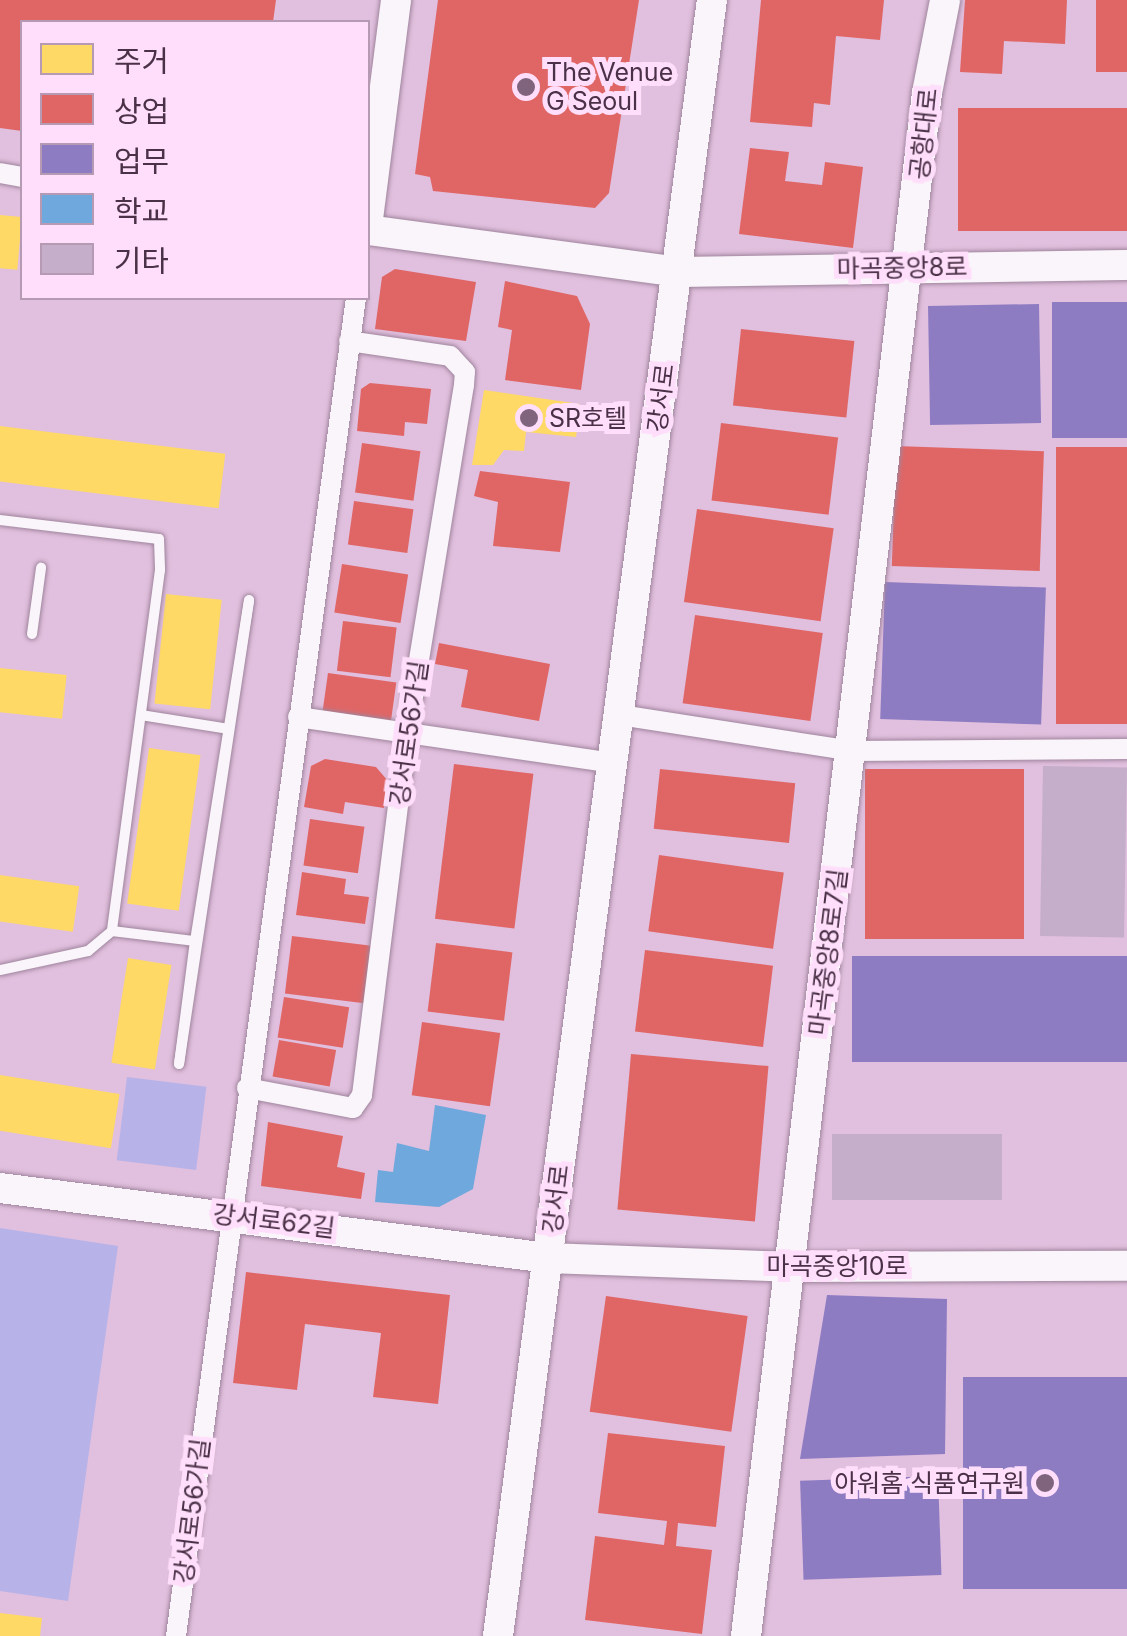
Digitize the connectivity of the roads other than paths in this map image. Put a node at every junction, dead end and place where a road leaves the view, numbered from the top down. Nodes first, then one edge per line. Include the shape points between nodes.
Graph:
1 (396, 0) edge
2 (712, 0) edge
3 (945, 0) edge
4 (370, 203) edge
5 (370, 230) edge
6 (1127, 264) edge
7 (910, 268) junction
8 (678, 272) junction
9 (356, 300) edge
10 (349, 340) junction
11 (0, 520) edge
12 (41, 568) dead end
13 (32, 634) dead end
14 (620, 714) junction
15 (140, 715) junction
16 (298, 717) junction
17 (229, 729) junction
18 (407, 733) junction
19 (1127, 749) edge
20 (852, 751) junction
21 (614, 762) junction
22 (112, 931) junction
23 (195, 941) junction
24 (0, 970) edge
25 (247, 1088) junction
26 (0, 1188) edge
27 (230, 1216) junction
28 (548, 1258) junction
29 (1127, 1266) edge
30 (790, 1267) junction
31 (176, 1636) edge
32 (498, 1636) edge
33 (746, 1636) edge

1 - 4 street
2 - 8 street, 강서로
3 - 7 street, 공항대로
5 - 8 street
6 - 7 street, 마곡중앙8로
7 - 8 street, 마곡중앙8로
7 - 20 street, 마곡중앙8로7길
8 - 14 street, 강서로
9 - 10 street, 강서로56가길
10 - 16 street, 강서로56가길
10 - 18 street, 강서로56가길 via 450,356 465,372
11 - 15 lane via 160,539
12 - 13 lane
14 - 20 street
14 - 21 street, 강서로
15 - 17 lane
15 - 22 lane
16 - 18 street
16 - 25 street, 강서로56가길
17 - 23 lane
17 - 23 lane via 249,600 180,1064
18 - 21 street
18 - 25 street, 강서로56가길 via 359,1104
19 - 20 street
20 - 30 street, 마곡중앙8로7길
21 - 28 street, 강서로
22 - 23 lane
22 - 24 lane via 88,951
25 - 27 street, 강서로56가길
26 - 27 street, 강서로62길
27 - 28 street, 강서로62길
27 - 31 street, 강서로56가길
28 - 30 street, 마곡중앙10로
28 - 32 street, 강서로
29 - 30 street, 마곡중앙10로
30 - 33 street, 마곡중앙8로7길

